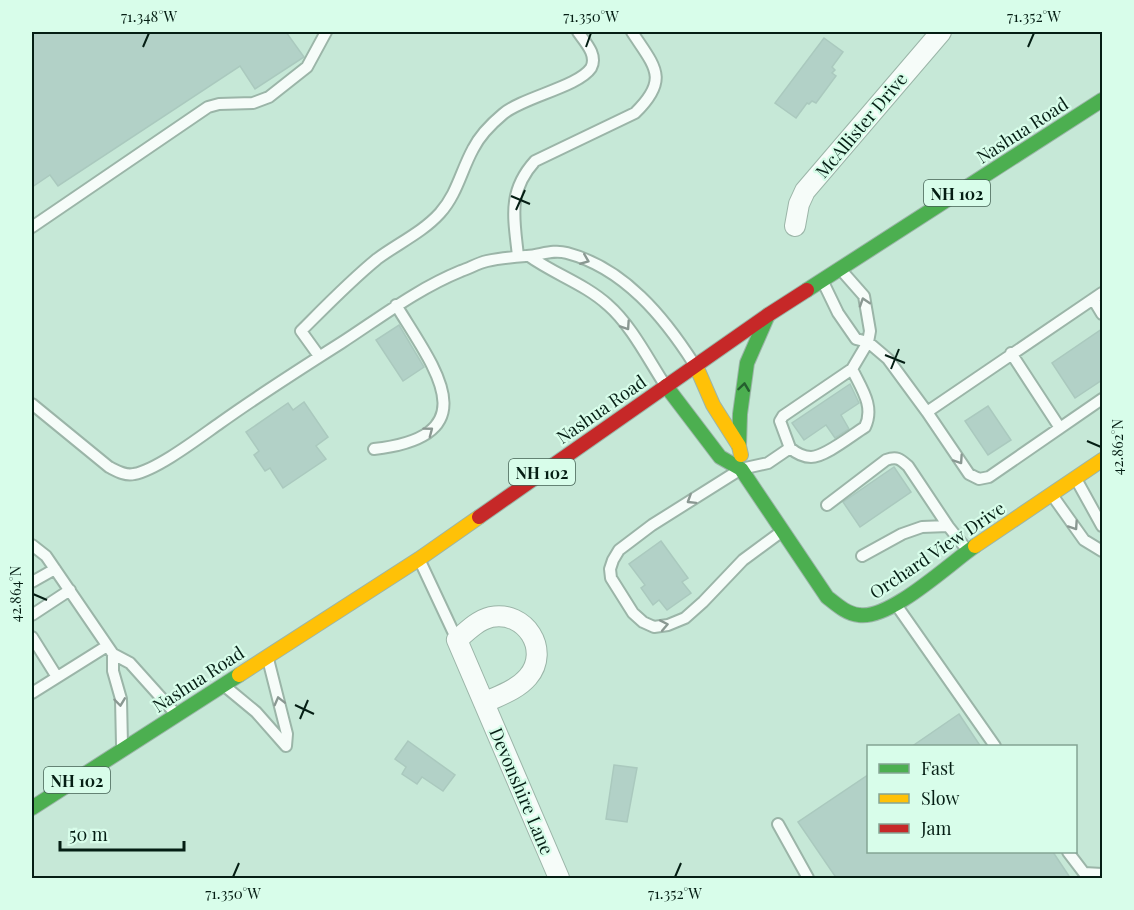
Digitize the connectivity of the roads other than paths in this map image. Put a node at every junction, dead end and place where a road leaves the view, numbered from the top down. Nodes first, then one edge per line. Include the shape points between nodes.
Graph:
1 (326, 32) edge
2 (578, 32) edge
3 (632, 32) edge
4 (941, 32) edge
5 (1102, 100) edge
6 (795, 226) dead end
7 (32, 227) edge
8 (523, 256) junction
9 (839, 269) junction
10 (822, 279) junction
11 (1098, 296) edge
12 (396, 305) junction
13 (1102, 314) edge
14 (768, 315) junction
15 (868, 342) junction
16 (1011, 353) junction
17 (319, 356) junction
18 (696, 366) junction
19 (852, 369) junction
20 (666, 386) junction
21 (1102, 399) edge
22 (32, 404) edge
23 (927, 412) junction
24 (1060, 428) junction
25 (739, 446) junction
26 (790, 448) junction
27 (374, 449) dead end
28 (1102, 460) edge
29 (741, 469) junction
30 (1076, 479) junction
31 (1052, 495) junction
32 (826, 505) dead end
33 (948, 526) junction
34 (1102, 526) edge
35 (781, 532) junction
36 (32, 545) edge
37 (968, 551) junction
38 (1102, 551) edge
39 (862, 556) dead end
40 (419, 559) junction
41 (55, 569) junction
42 (32, 583) edge
43 (70, 590) junction
44 (895, 604) junction
45 (32, 615) edge
46 (32, 637) edge
47 (457, 640) junction
48 (110, 650) junction
49 (267, 656) junction
50 (57, 677) junction
51 (223, 684) junction
52 (32, 693) edge
53 (484, 703) junction
54 (176, 715) junction
55 (994, 745) edge
56 (122, 751) junction
57 (32, 808) edge
58 (778, 824) dead end
59 (1069, 853) edge
60 (1102, 874) edge
61 (560, 879) edge
62 (808, 879) edge

1 - 7 lane via 307,68 269,97 253,103 208,107
2 - 17 lane via 593,56 586,74 512,107 480,137 456,189 437,216 377,260 301,331
3 - 8 lane via 655,67 656,84 635,113 535,161 524,174 514,210
4 - 6 street, McAllister Drive via 805,191 798,204
5 - 9 main road, Nashua Road / NH 102
8 - 12 lane via 485,261 434,282
8 -> 18 lane via 566,252 621,280 662,319
8 -> 20 lane via 589,290 609,305
9 - 10 main road, Nashua Road / NH 102
15 -> 9 lane via 864,296
10 - 14 main road, Nashua Road / NH 102
10 - 15 lane via 856,339
11 - 13 lane
11 - 16 lane
12 - 17 lane
27 -> 12 lane via 397,446 425,435 437,426 444,413 438,374
14 - 18 main road, Nashua Road / NH 102
25 -> 14 main road via 747,363
15 - 19 lane
15 - 23 lane via 888,359
16 - 23 lane
16 - 24 lane
17 - 22 lane via 200,437 133,475 109,467
18 - 20 main road, Nashua Road / NH 102
18 - 25 main road, Orchard View Drive via 713,405
19 - 26 lane via 783,416 780,421
19 - 26 lane via 868,400 865,427 813,458
20 - 29 main road, Orchard View Drive via 720,457
20 - 40 main road, Nashua Road / NH 102
21 - 24 lane
23 -> 24 lane via 969,474 979,478 989,477
25 - 29 main road, Orchard View Drive
26 - 29 lane via 768,463
28 - 30 main road, Orchard View Drive
29 - 35 main road, Orchard View Drive
29 -> 35 lane via 619,550 610,569 611,578 633,613 654,627 685,618 743,560
30 - 31 main road, Orchard View Drive
30 - 34 lane
31 - 37 main road, Orchard View Drive
31 -> 38 lane via 1084,540
32 - 33 lane via 886,460 900,459
33 - 37 lane
33 - 39 lane via 922,527
35 - 44 main road, Orchard View Drive via 827,597 842,610 859,616 873,615
36 - 41 lane
37 - 44 main road, Orchard View Drive
40 - 47 lane, Devonshire Lane
40 - 49 main road, Nashua Road / NH 102
41 - 42 lane
41 - 43 lane
43 - 45 lane
43 - 48 lane
44 - 55 lane
46 - 50 lane
47 - 53 street, Devonshire Lane
47 - 53 street via 484,619 501,616 523,624 536,645 536,662 529,676 517,687
48 - 50 lane
48 - 54 lane via 130,663
48 -> 56 lane via 121,699
49 - 51 main road, Nashua Road / NH 102
51 -> 49 lane via 256,712 286,746 287,734
50 - 52 lane
51 - 54 main road, Nashua Road / NH 102
53 - 61 street, Devonshire Lane
54 - 56 main road, Nashua Road / NH 102
56 - 57 main road, Nashua Road / NH 102
58 - 62 lane
59 - 60 lane via 1084,873

